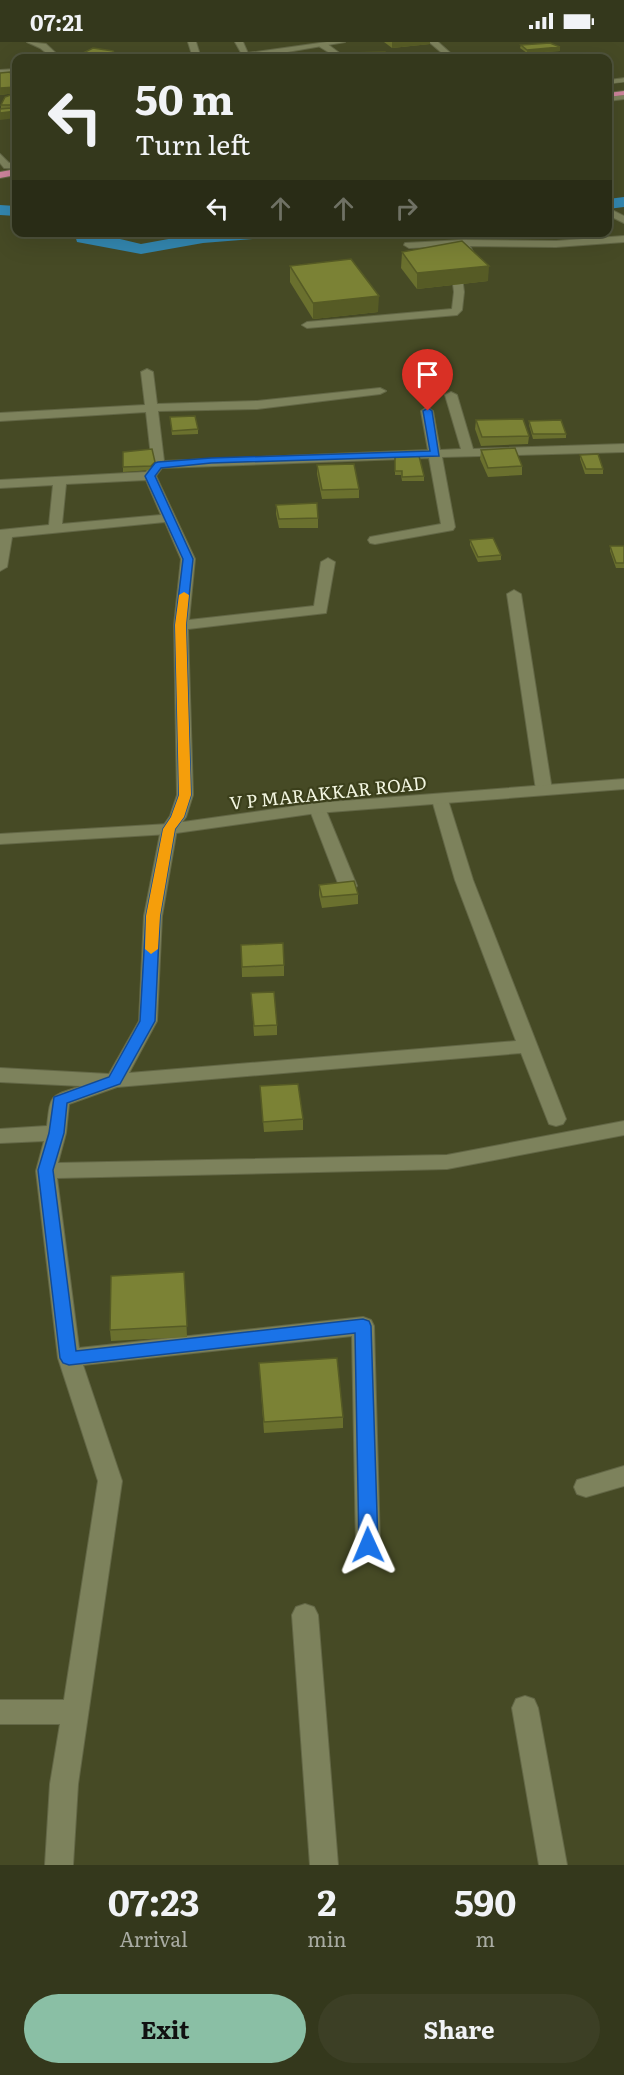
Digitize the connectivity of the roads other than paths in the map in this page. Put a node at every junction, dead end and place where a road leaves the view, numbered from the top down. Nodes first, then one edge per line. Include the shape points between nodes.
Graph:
1 (31, 42) edge
2 (341, 42) edge
3 (433, 42) edge
4 (44, 44) edge
5 (323, 45) junction
6 (266, 54) edge
7 (336, 54) edge
8 (447, 54) edge
9 (0, 157) edge
10 (12, 166) edge
11 (624, 239) edge
12 (464, 243) junction
13 (409, 245) dead end
14 (307, 325) edge
15 (147, 372) dead end
16 (380, 391) dead end
17 (451, 395) dead end
18 (151, 408) junction
19 (428, 411) dead end
20 (0, 417) edge
21 (624, 448) edge
22 (468, 453) junction
23 (435, 454) junction
24 (154, 471) junction
25 (60, 482) junction
26 (0, 484) edge
27 (170, 518) junction
28 (56, 530) junction
29 (3, 534) edge
30 (375, 540) dead end
31 (328, 562) dead end
32 (0, 567) edge
33 (514, 594) dead end
34 (181, 625) junction
35 (624, 784) edge
36 (544, 790) junction
37 (440, 800) junction
38 (317, 808) junction
39 (169, 829) junction
40 (0, 839) edge
41 (348, 886) edge
42 (528, 1046) junction
43 (0, 1075) edge
44 (115, 1081) junction
45 (556, 1119) dead end
46 (624, 1128) edge
47 (56, 1133) junction
48 (0, 1136) edge
49 (46, 1170) junction
50 (69, 1358) junction
51 (624, 1476) edge
52 (586, 1486) dead end
53 (368, 1545) dead end
54 (305, 1615) dead end
55 (525, 1707) dead end
56 (0, 1712) edge
57 (75, 1712) junction
58 (59, 1865) edge
59 (324, 1865) edge
60 (553, 1865) edge

1 - 4 street
2 - 5 street
3 - 8 street
5 - 6 street
5 - 7 street
9 - 10 street
11 - 12 street via 556,244
12 - 13 street
12 - 14 street via 473,262 456,268 459,292 453,314
15 - 18 street
16 - 18 street via 257,405
17 - 22 street
18 - 20 street
18 - 24 street
19 - 23 street
21 - 22 street
22 - 23 street
23 - 24 street via 211,461
23 - 30 street via 448,527
24 - 25 street
24 - 27 street
25 - 26 street
25 - 28 street
27 - 28 street
27 - 34 street via 188,559
28 - 29 street
29 - 32 street
31 - 34 street via 321,610
33 - 36 street
34 - 39 street via 185,795 178,817
35 - 36 street, V P MARAKKAR ROAD
36 - 37 street, V P MARAKKAR ROAD
37 - 38 street, V P MARAKKAR ROAD
37 - 42 street via 464,880
38 - 39 street, V P MARAKKAR ROAD
38 - 41 street
39 - 40 street, V P MARAKKAR ROAD
39 - 44 street via 153,916 148,1021
42 - 44 street
42 - 45 street
43 - 44 street
44 - 47 street via 60,1100
46 - 49 street via 447,1162
47 - 48 street
47 - 49 street
49 - 50 street
50 - 53 street via 363,1326
50 - 57 street via 110,1480
51 - 52 street
54 - 59 street
55 - 60 street
56 - 57 street
57 - 58 street via 64,1784

